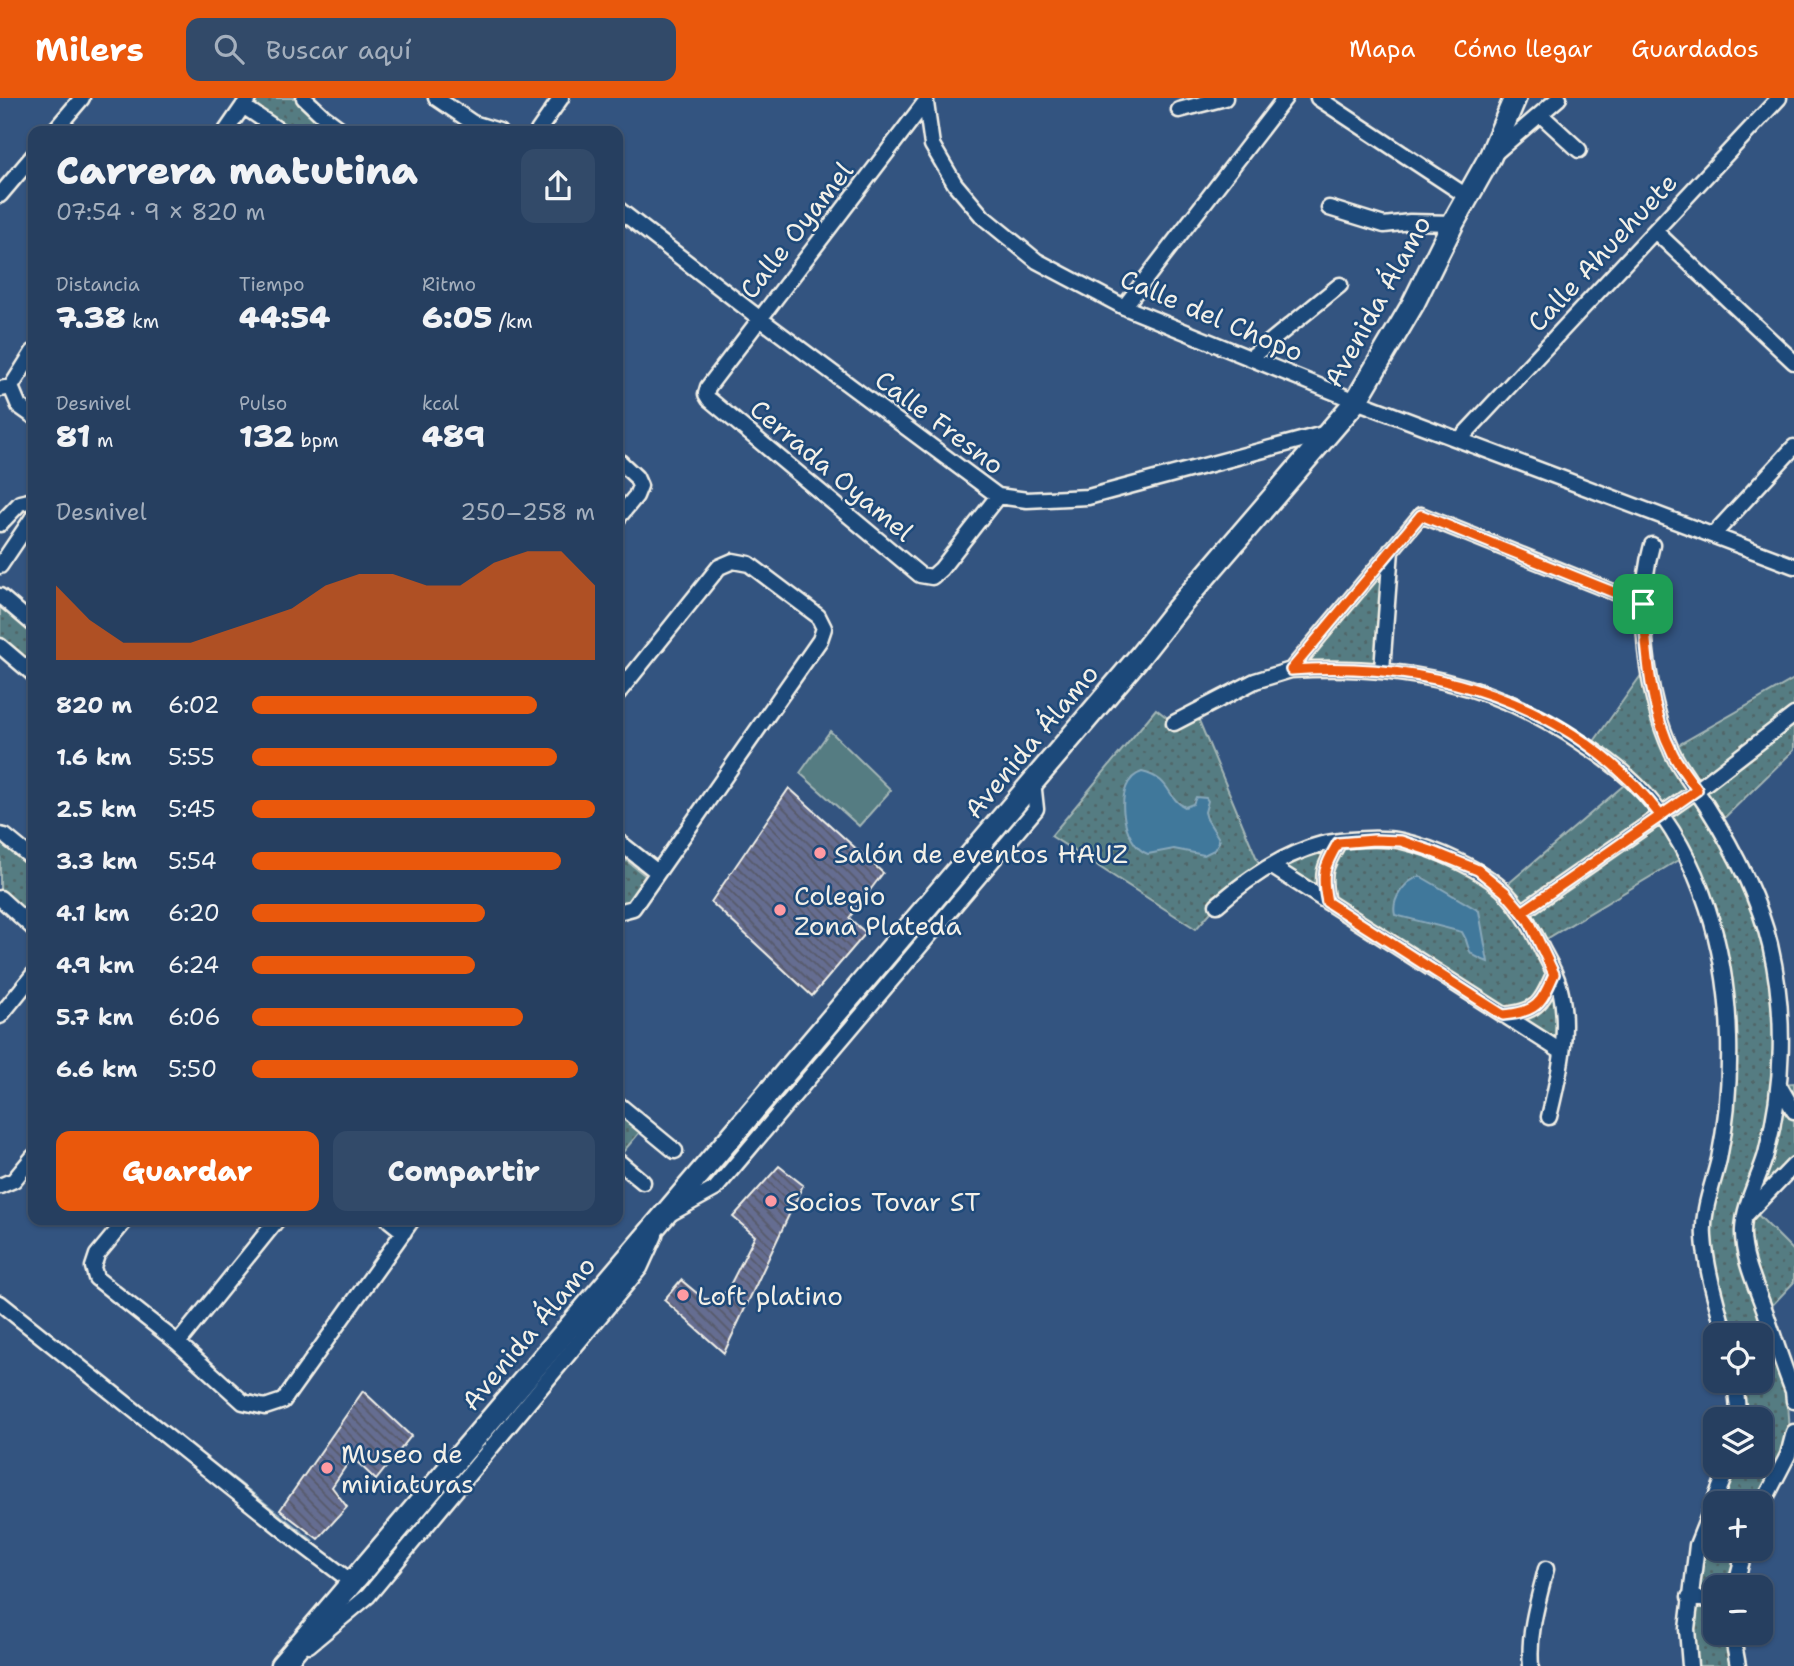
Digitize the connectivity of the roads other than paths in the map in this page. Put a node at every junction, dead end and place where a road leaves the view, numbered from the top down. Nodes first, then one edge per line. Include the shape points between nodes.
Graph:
1 (82, 98) edge
2 (304, 98) edge
3 (436, 98) edge
4 (561, 98) edge
5 (1225, 98) edge
6 (1285, 98) edge
7 (1318, 98) edge
8 (1515, 98) edge
9 (1559, 98) edge
10 (1779, 98) edge
11 (926, 101) edge
12 (246, 102) edge
13 (1179, 110) dead end
14 (1541, 115) junction
15 (58, 126) edge
16 (229, 126) edge
17 (275, 126) edge
18 (337, 126) edge
19 (483, 126) edge
20 (541, 126) edge
21 (1579, 150) dead end
22 (1490, 157) junction
23 (28, 162) edge
24 (0, 195) edge
25 (1468, 197) junction
26 (1329, 208) dead end
27 (623, 213) edge
28 (1453, 223) junction
29 (1655, 231) junction
30 (1340, 285) dead end
31 (1124, 306) junction
32 (759, 318) junction
33 (1250, 358) junction
34 (28, 359) edge
35 (1794, 362) edge
36 (6, 388) edge
37 (706, 394) joint
38 (1356, 401) junction
39 (28, 412) edge
40 (1327, 433) junction
41 (1460, 439) junction
42 (1794, 447) edge
43 (623, 465) edge
44 (998, 496) junction
45 (28, 501) edge
46 (623, 512) edge
47 (0, 524) edge
48 (28, 524) edge
49 (1713, 536) junction
50 (1651, 545) dead end
51 (1391, 550) junction
52 (0, 566) edge
53 (1794, 566) edge
54 (0, 596) edge
55 (1643, 604) junction
56 (28, 620) edge
57 (0, 646) edge
58 (28, 670) edge
59 (1291, 670) junction
60 (1382, 670) junction
61 (623, 688) edge
62 (1794, 715) edge
63 (1174, 723) dead end
64 (1697, 790) junction
65 (1661, 816) junction
66 (0, 835) edge
67 (1338, 843) junction
68 (623, 845) edge
69 (28, 855) edge
70 (1271, 866) junction
71 (656, 871) junction
72 (0, 898) edge
73 (1327, 902) junction
74 (1217, 905) dead end
75 (623, 911) edge
76 (1522, 912) junction
77 (28, 923) edge
78 (1554, 974) junction
79 (28, 981) edge
80 (1503, 1015) junction
81 (0, 1016) edge
82 (1562, 1052) junction
83 (1779, 1084) junction
84 (623, 1110) edge
85 (1794, 1111) edge
86 (1549, 1117) dead end
87 (675, 1150) dead end
88 (28, 1163) edge
89 (623, 1165) edge
90 (1794, 1165) edge
91 (643, 1182) dead end
92 (0, 1186) edge
93 (1746, 1215) junction
94 (663, 1217) junction
95 (123, 1225) edge
96 (273, 1225) edge
97 (408, 1226) edge
98 (0, 1303) edge
99 (1722, 1323) edge
100 (178, 1343) junction
101 (1794, 1401) edge
102 (1794, 1433) edge
103 (1794, 1455) edge
104 (1782, 1466) junction
105 (1724, 1477) edge
106 (1769, 1491) edge
107 (1546, 1569) dead end
108 (353, 1583) junction
109 (1689, 1597) junction
110 (1703, 1599) edge
111 (1734, 1645) edge
112 (282, 1666) edge
113 (1531, 1666) edge
114 (1690, 1666) edge
115 (1738, 1666) edge

1 - 15 street
2 - 18 street
3 - 19 street
4 - 20 street
5 - 13 street
6 - 31 street
7 - 25 street
8 - 22 street, Avenida Álamo
9 - 14 street
10 - 29 street, Calle Ahuehuete
11 - 31 street, Calle del Chopo via 932,145 955,184 983,217 1037,261
11 - 32 street, Calle Oyamel
12 - 16 street
12 - 17 street
14 - 21 street
14 - 22 street
22 - 25 street, Avenida Álamo
23 - 24 street
25 - 28 street, Avenida Álamo
26 - 28 street via 1384,225
27 - 32 street, Calle Fresno
28 - 38 street, Avenida Álamo via 1413,304
29 - 35 street
29 - 41 street, Calle Ahuehuete
30 - 33 street
31 - 33 street, Calle del Chopo
32 - 37 street, Calle Oyamel
32 - 44 street, Calle Fresno
33 - 38 street, Calle del Chopo
34 - 36 street
36 - 39 street
37 - 44 street, Cerrada Oyamel via 920,575 932,577 942,569
38 - 40 street, Avenida Álamo
38 - 41 street, Calle del Chopo
40 - 44 street, Calle Fresno via 1088,497 1027,500
40 - 94 street, Avenida Álamo
41 - 49 street, Calle del Chopo
42 - 49 street
43 - 46 street via 640,486
45 - 47 street via 20,503
48 - 52 street
49 - 53 street, Calle del Chopo
50 - 55 street
51 - 55 street via 1421,515
51 - 59 street
51 - 60 street
54 - 56 street
55 - 64 street via 1655,705 1672,753
57 - 58 street
59 - 60 street
59 - 63 street via 1255,681
60 - 65 street via 1446,680 1504,698 1563,729 1612,763
61 - 71 street via 719,567 733,561 748,564 818,616 824,628 820,640
62 - 64 street
64 - 65 street
64 - 83 street via 1744,873 1769,942 1781,1021
65 - 76 street
65 - 99 street via 1694,870 1721,960 1726,994 1729,1084 1704,1237
66 - 69 street
67 - 70 street via 1323,844
67 - 73 street via 1322,875
67 - 76 street via 1401,841 1431,851 1478,870
68 - 71 street
70 - 73 street
70 - 74 street via 1245,880
71 - 75 street via 633,908
72 - 77 street
73 - 80 street
76 - 78 street
78 - 80 street via 1537,1005 1525,1013
78 - 82 street via 1563,1018
79 - 81 street
80 - 82 street
82 - 86 street
83 - 85 street
83 - 93 street via 1765,1156
84 - 87 street
88 - 92 street via 14,1180
89 - 91 street
90 - 93 street
93 - 101 street via 1745,1249
94 - 108 street, Avenida Álamo
94 - 112 street via 640,1268 368,1596
95 - 100 street via 97,1255 93,1266 96,1278
96 - 100 street
97 - 100 street via 283,1401 265,1407 243,1402
98 - 108 street
102 - 104 street
103 - 104 street
104 - 106 street
105 - 109 street via 1697,1545
107 - 113 street via 1534,1616
108 - 112 street, Avenida Álamo
109 - 110 street
109 - 114 street
111 - 115 street

